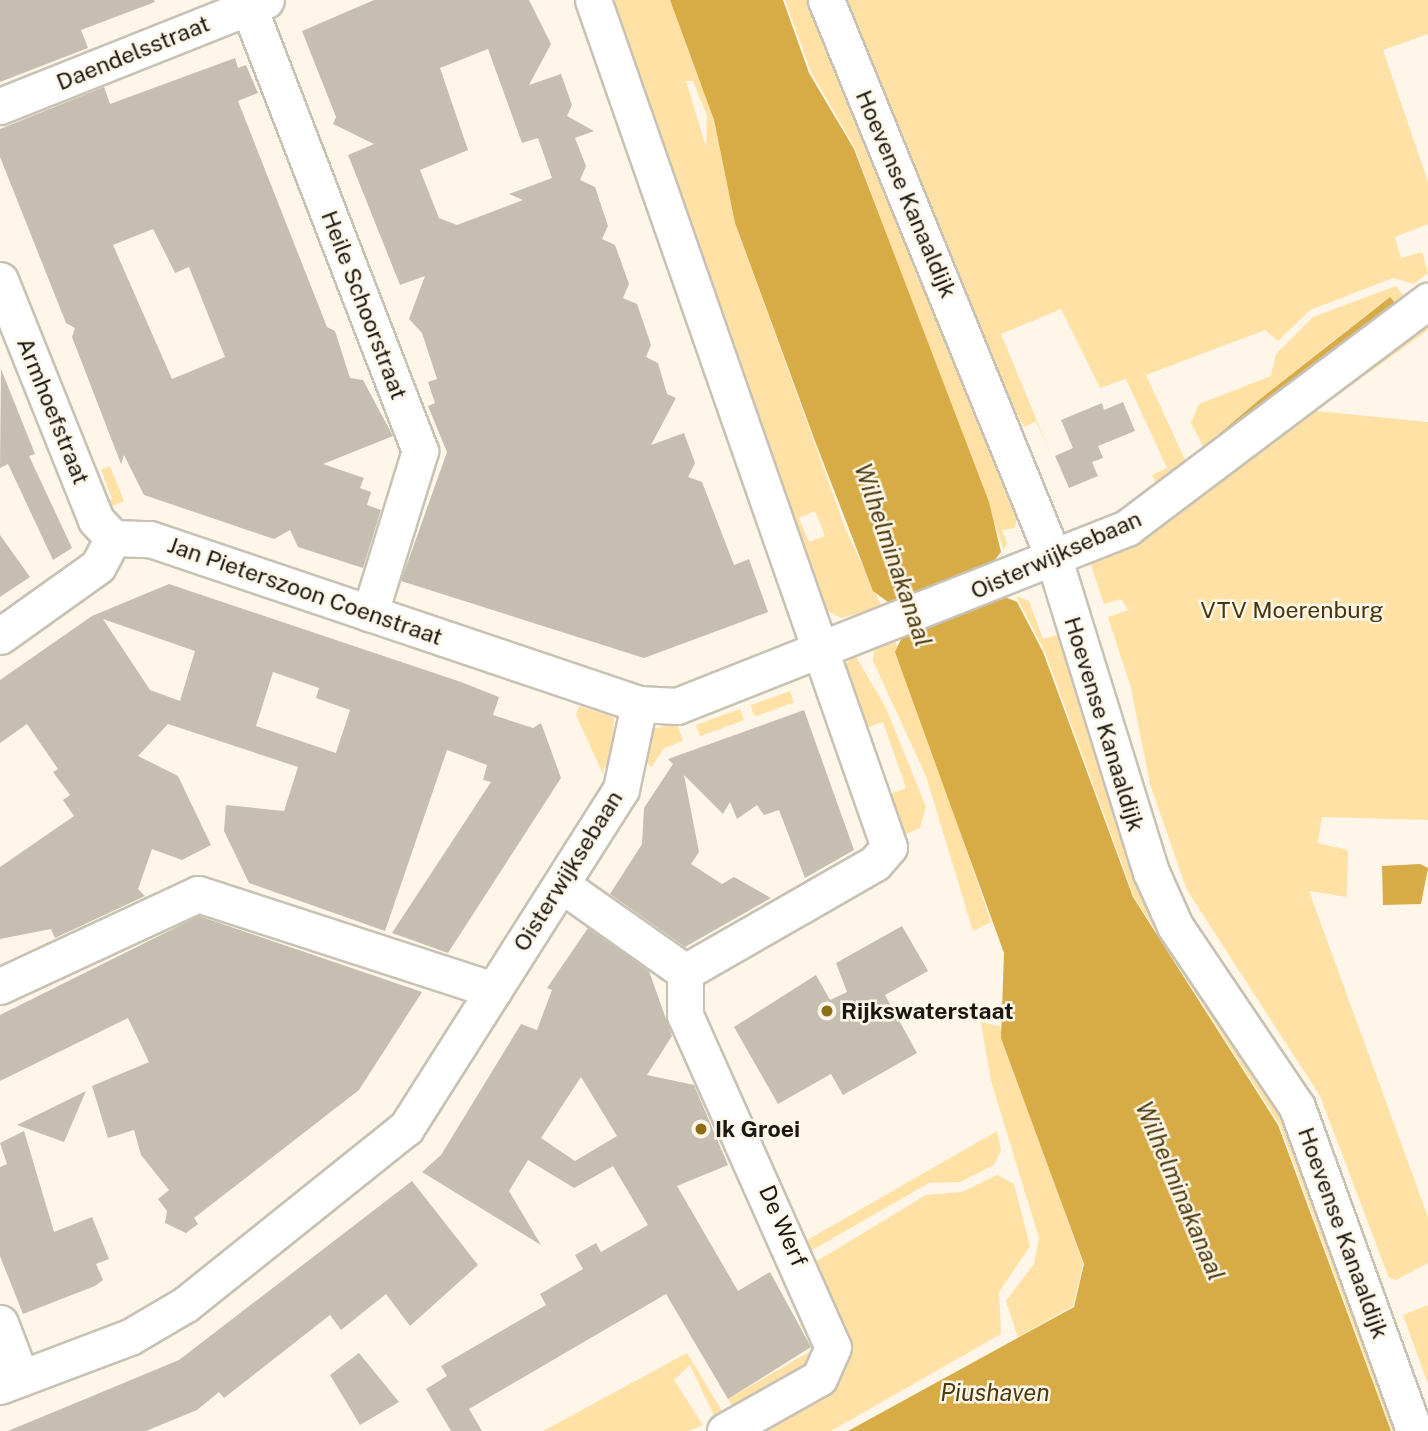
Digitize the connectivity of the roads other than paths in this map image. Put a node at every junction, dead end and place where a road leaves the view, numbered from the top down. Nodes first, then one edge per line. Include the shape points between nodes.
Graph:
1 (593, 0) edge
2 (826, 0) edge
3 (254, 2) edge
4 (0, 106) edge
5 (0, 280) edge
6 (1428, 301) edge
7 (113, 538) junction
8 (1054, 559) junction
9 (370, 613) junction
10 (0, 636) edge
11 (818, 651) junction
12 (639, 704) junction
13 (576, 895) dead end
14 (685, 972) junction
15 (0, 986) edge
16 (494, 990) junction
17 (0, 1323) edge
18 (11, 1382) edge
19 (725, 1431) edge
20 (1414, 1431) edge

1 - 11 street
2 - 8 street, Hoevense Kanaaldijk
3 - 4 street, Daendelsstraat
3 - 9 street, Heile Schoorstraat via 420,451
5 - 7 street, Armhoefstraat via 96,520
6 - 8 street, Oisterwijksebaan via 1171,500 1128,527
7 - 9 street, Jan Pieterszoon Coenstraat via 150,539
7 - 10 street via 98,566
8 - 11 street, Oisterwijksebaan
8 - 20 street, Hoevense Kanaaldijk via 1151,872 1175,926 1297,1107
9 - 12 street, Jan Pieterszoon Coenstraat
11 - 12 street, Oisterwijksebaan via 677,706
11 - 14 street via 888,847 875,863
12 - 16 street, Oisterwijksebaan via 621,789
13 - 14 street
14 - 19 street, De Werf via 685,1015 833,1347 819,1378
15 - 16 street via 198,894
16 - 18 street, Oisterwijksebaan via 406,1128 186,1304 130,1337
17 - 18 street

